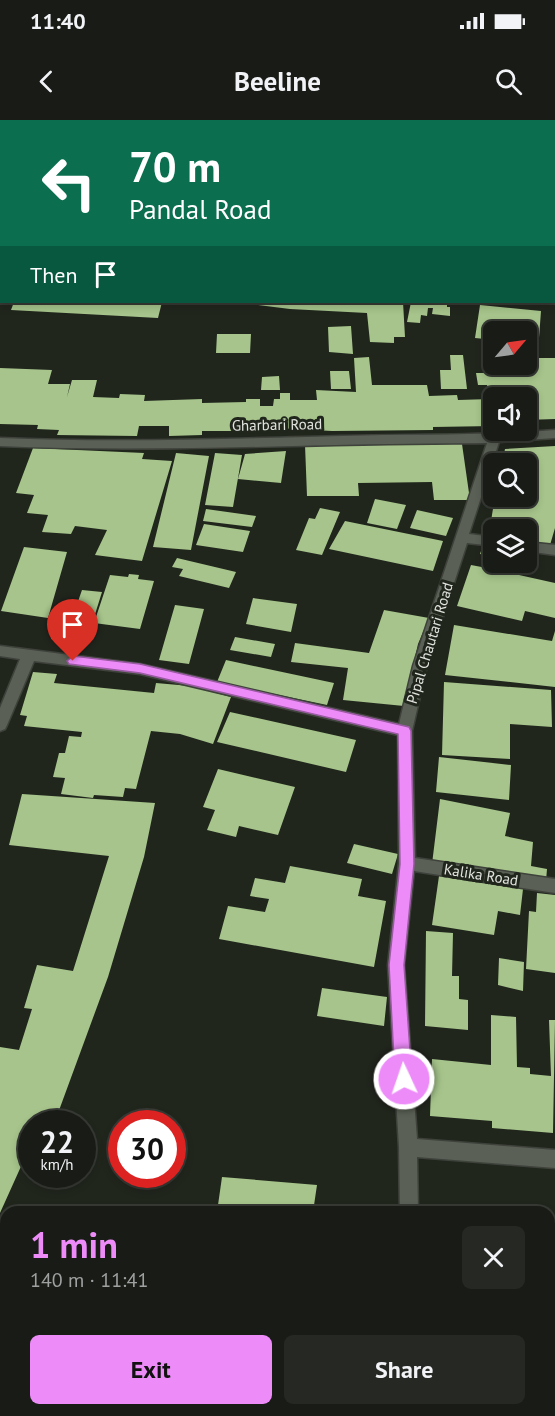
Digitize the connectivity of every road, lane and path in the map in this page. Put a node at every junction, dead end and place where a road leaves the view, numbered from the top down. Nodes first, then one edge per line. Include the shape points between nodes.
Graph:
1 (555, 434) edge
2 (537, 435) edge
3 (483, 439) edge
4 (493, 441) edge
5 (0, 442) edge
6 (462, 538) junction
7 (483, 541) edge
8 (537, 548) edge
9 (555, 550) edge
10 (0, 651) edge
11 (29, 655) junction
12 (0, 725) edge
13 (405, 731) junction
14 (407, 864) junction
15 (555, 886) edge
16 (408, 1147) junction
17 (555, 1159) edge
18 (409, 1206) edge

1 - 2 street, Gharbari Road
3 - 5 street, Gharbari Road via 97,446
4 - 6 street, Pipal Chautari Road
6 - 7 street
6 - 13 street, Pipal Chautari Road via 420,666
8 - 9 street
10 - 11 street
11 - 12 street
11 - 13 street via 140,669
13 - 14 street, Pipal Chautari Road
14 - 15 street, Kalika Road
14 - 16 street, Pipal Chautari Road via 396,965
16 - 17 street
16 - 18 street, Pipal Chautari Road

